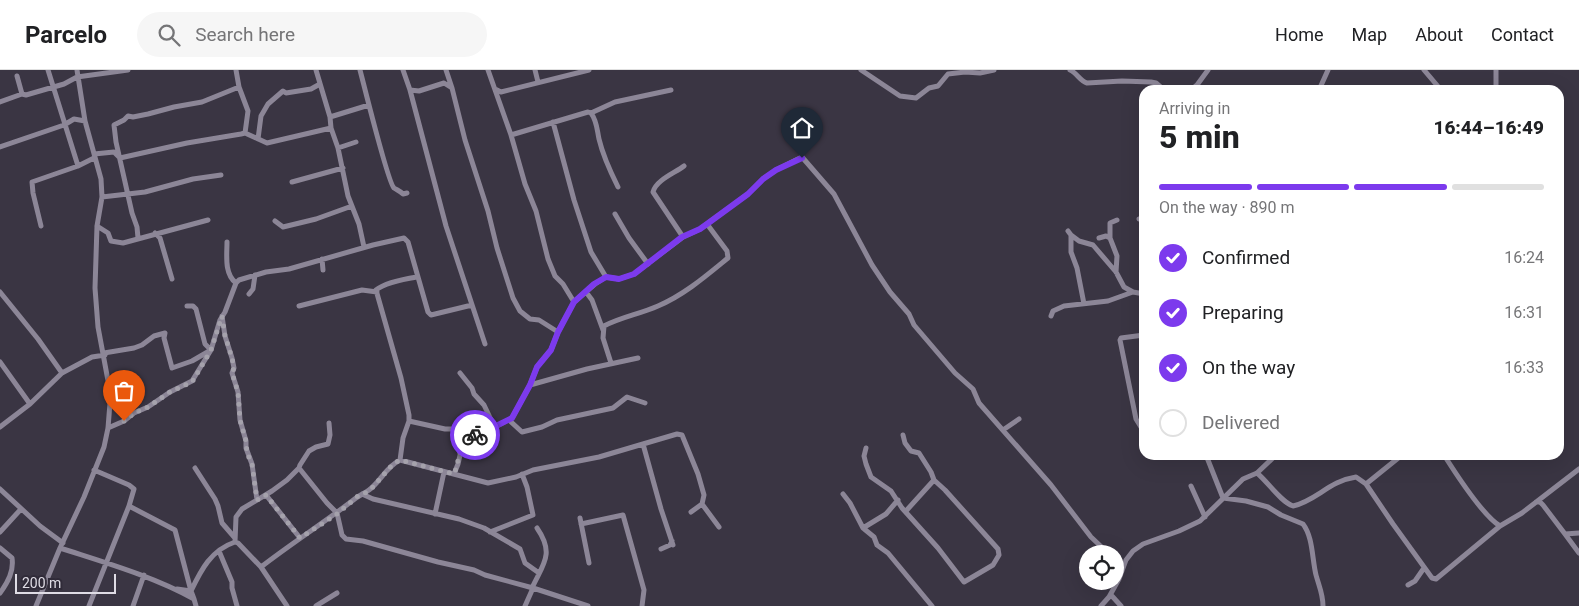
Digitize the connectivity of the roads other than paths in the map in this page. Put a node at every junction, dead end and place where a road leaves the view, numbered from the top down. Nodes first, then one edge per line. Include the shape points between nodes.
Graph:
1 (48, 70) edge
2 (77, 70) edge
3 (128, 70) edge
4 (236, 70) edge
5 (316, 70) edge
6 (360, 70) edge
7 (403, 70) edge
8 (446, 70) edge
9 (488, 70) edge
10 (535, 70) edge
11 (589, 70) edge
12 (861, 70) edge
13 (994, 70) edge
14 (1070, 70) edge
15 (1208, 70) edge
16 (1328, 70) edge
17 (1424, 70) edge
18 (1496, 70) edge
19 (109, 71) edge
20 (578, 71) edge
21 (17, 76) dead end
22 (77, 77) junction
23 (538, 82) junction
24 (320, 84) junction
25 (1158, 85) edge
26 (1195, 85) edge
27 (1321, 85) edge
28 (1437, 85) edge
29 (1496, 85) edge
30 (239, 86) junction
31 (52, 87) junction
32 (452, 88) junction
33 (495, 89) junction
34 (410, 90) junction
35 (672, 90) dead end
36 (22, 94) junction
37 (0, 102) edge
38 (369, 105) junction
39 (591, 113) junction
40 (330, 117) junction
41 (85, 120) junction
42 (553, 122) junction
43 (64, 125) junction
44 (331, 128) junction
45 (245, 133) junction
46 (511, 135) junction
47 (258, 139) junction
48 (356, 142) dead end
49 (0, 147) edge
50 (338, 148) junction
51 (94, 156) junction
52 (120, 158) junction
53 (78, 166) junction
54 (684, 166) dead end
55 (343, 168) junction
56 (221, 175) dead end
57 (292, 182) dead end
58 (618, 187) dead end
59 (407, 193) dead end
60 (128, 194) junction
61 (102, 197) junction
62 (352, 206) junction
63 (615, 214) dead end
64 (208, 220) dead end
65 (1116, 220) dead end
66 (275, 221) dead end
67 (707, 224) junction
68 (42, 226) dead end
69 (97, 226) junction
70 (155, 233) junction
71 (682, 237) junction
72 (138, 238) junction
73 (1099, 238) dead end
74 (1110, 238) junction
75 (227, 242) dead end
76 (364, 247) junction
77 (322, 258) junction
78 (648, 264) junction
79 (323, 270) dead end
80 (1116, 272) junction
81 (255, 275) junction
82 (417, 277) junction
83 (606, 277) junction
84 (172, 279) dead end
85 (236, 282) junction
86 (0, 292) edge
87 (377, 292) junction
88 (586, 292) junction
89 (1133, 292) junction
90 (1139, 293) edge
91 (249, 294) dead end
92 (574, 302) junction
93 (1084, 304) junction
94 (472, 305) junction
95 (187, 306) dead end
96 (300, 306) dead end
97 (222, 316) junction
98 (1051, 316) dead end
99 (603, 330) junction
100 (558, 332) junction
101 (1139, 336) edge
102 (485, 344) dead end
103 (211, 350) junction
104 (104, 354) junction
105 (638, 358) dead end
106 (0, 362) edge
107 (611, 363) junction
108 (0, 372) edge
109 (62, 373) junction
110 (460, 373) dead end
111 (11, 377) junction
112 (530, 385) junction
113 (646, 403) dead end
114 (30, 404) junction
115 (1019, 419) dead end
116 (509, 420) junction
117 (409, 421) junction
118 (329, 423) dead end
119 (1139, 424) edge
120 (494, 426) junction
121 (0, 427) edge
122 (108, 428) junction
123 (1003, 430) junction
124 (903, 435) dead end
125 (470, 436) junction
126 (644, 444) junction
127 (866, 448) dead end
128 (400, 460) junction
129 (1208, 460) edge
130 (1270, 460) edge
131 (1396, 460) edge
132 (1447, 460) edge
133 (195, 468) dead end
134 (300, 468) junction
135 (1579, 469) edge
136 (94, 470) junction
137 (444, 472) junction
138 (1256, 473) junction
139 (454, 474) junction
140 (522, 474) junction
141 (934, 480) junction
142 (1366, 484) junction
143 (1192, 486) dead end
144 (1219, 487) junction
145 (0, 489) edge
146 (1230, 491) junction
147 (362, 494) junction
148 (843, 494) dead end
149 (266, 495) junction
150 (1223, 498) junction
151 (257, 500) junction
152 (898, 500) junction
153 (1535, 502) junction
154 (702, 504) junction
155 (130, 506) junction
156 (20, 508) junction
157 (621, 508) dead end
158 (906, 511) junction
159 (691, 512) dead end
160 (337, 514) junction
161 (435, 514) junction
162 (623, 515) junction
163 (1205, 517) junction
164 (580, 518) dead end
165 (581, 524) junction
166 (1500, 526) junction
167 (719, 527) dead end
168 (537, 528) dead end
169 (863, 528) junction
170 (0, 532) edge
171 (490, 532) junction
172 (1579, 533) edge
173 (1565, 534) junction
174 (300, 538) junction
175 (235, 540) junction
176 (62, 545) junction
177 (1099, 545) edge
178 (0, 548) edge
179 (661, 549) dead end
180 (218, 551) junction
181 (1579, 554) edge
182 (589, 563) dead end
183 (106, 564) junction
184 (1124, 564) edge
185 (261, 567) junction
186 (1424, 568) junction
187 (539, 572) junction
188 (144, 575) junction
189 (1408, 586) dead end
190 (174, 588) junction
191 (532, 588) junction
192 (1112, 590) edge
193 (191, 591) junction
194 (337, 592) dead end
195 (0, 593) edge
196 (1108, 597) junction
197 (194, 599) junction
198 (36, 606) edge
199 (89, 606) edge
200 (133, 606) edge
201 (196, 606) edge
202 (237, 606) edge
203 (286, 606) edge
204 (316, 606) edge
205 (525, 606) edge
206 (588, 606) edge
207 (642, 606) edge
208 (932, 606) edge
209 (1101, 606) edge
210 (1121, 606) edge
211 (1323, 606) edge

1 - 31 street
2 - 22 street
3 - 19 street
4 - 30 street
5 - 24 street
6 - 38 street
7 - 34 street
8 - 32 street
9 - 33 street
10 - 23 street
11 - 20 street
12 - 13 street via 900,96 916,98 929,88 938,86 948,74
14 - 25 street via 1084,83 1151,82
15 - 26 street
16 - 27 street
17 - 28 street
18 - 29 street
19 - 22 street
20 - 23 street
21 - 36 street
22 - 31 street
22 - 41 street
23 - 33 street via 505,92
24 - 40 street
24 - 47 street via 311,89 286,93 283,90 261,116
30 - 45 street via 248,111
30 - 52 street via 214,101 128,116 114,125
31 - 36 street
31 - 43 street
32 - 34 street via 444,83 419,91
32 - 100 street via 513,298 520,311 530,319 539,320
33 - 46 street
34 - 94 street via 446,226
35 - 39 street via 614,102
36 - 37 street
38 - 40 street
38 - 59 street via 392,186
39 - 42 street
39 - 58 street via 607,165
40 - 44 street
41 - 43 street via 74,119
41 - 51 street
42 - 46 street
42 - 83 street via 591,252
43 - 49 street
43 - 53 street
44 - 47 street via 269,143
44 - 50 street
45 - 47 street
45 - 52 street
46 - 92 street via 548,260
48 - 50 street
50 - 55 street
51 - 52 street via 114,152
51 - 53 street
51 - 61 street
52 - 60 street
53 - 68 street via 32,182
54 - 71 street via 660,182 653,192
55 - 57 street
55 - 62 street
56 - 60 street
60 - 61 street
60 - 72 street
61 - 69 street
62 - 66 street via 283,227
62 - 76 street
63 - 78 street
64 - 70 street
65 - 74 street via 1110,223
67 - 71 street
67 - 99 street via 727,251 728,258 680,295 613,321
67 - 123 street via 763,179 802,158 834,194 890,292 950,367 973,389 979,403
69 - 72 street via 108,233 111,241
69 - 104 street via 96,301
70 - 72 street
70 - 84 street via 160,238
71 - 78 street
73 - 74 street
74 - 80 street via 1117,256
75 - 85 street via 228,270
76 - 77 street
76 - 82 street via 406,239
77 - 79 street
77 - 81 street via 289,269
78 - 83 street via 629,276 619,279
80 - 89 street via 1124,287
80 - 93 street via 1093,245 1078,241 1070,233 1071,252
81 - 85 street
81 - 91 street
82 - 87 street via 380,287
82 - 94 street via 431,315
83 - 88 street
85 - 97 street
86 - 109 street
87 - 96 street via 362,290
87 - 117 street via 409,409
88 - 92 street
88 - 99 street
89 - 90 street
89 - 93 street via 1108,301
92 - 100 street
93 - 98 street via 1061,307
94 - 102 street
95 - 103 street via 196,309 205,344
97 - 103 street
97 - 151 street
99 - 107 street
100 - 112 street
101 - 119 street via 1120,340
103 - 104 street via 172,368 165,333 134,348
103 - 122 street via 192,382
104 - 109 street
104 - 122 street via 110,386
105 - 107 street
106 - 111 street
107 - 112 street
108 - 111 street
109 - 114 street
110 - 120 street via 484,405
111 - 114 street
112 - 116 street
113 - 116 street via 627,397 613,408 557,420 522,432
114 - 121 street
115 - 123 street
116 - 120 street
117 - 125 street via 462,429
117 - 128 street
118 - 134 street via 328,444 309,451
120 - 125 street
122 - 136 street
123 - 177 street
124 - 141 street via 905,443 919,454
125 - 139 street via 463,442
126 - 140 street
126 - 154 street via 682,435 702,488
126 - 179 street via 673,543
127 - 152 street via 864,456 871,477 892,491
128 - 137 street
128 - 147 street
129 - 144 street
130 - 138 street
131 - 142 street
132 - 166 street
133 - 175 street via 215,499 222,523
134 - 149 street
134 - 160 street
135 - 153 street
136 - 155 street via 133,488
136 - 176 street
137 - 139 street
137 - 161 street
138 - 142 street via 1287,504 1293,506 1341,480 1356,477
138 - 146 street via 1242,479
139 - 140 street via 488,483
140 - 171 street via 533,515
141 - 158 street
141 - 158 street via 998,549 1000,555 993,565 964,582
142 - 186 street
143 - 163 street
144 - 146 street
144 - 150 street
145 - 156 street
146 - 150 street
147 - 160 street
147 - 161 street
148 - 169 street
149 - 151 street
149 - 174 street
150 - 163 street
150 - 211 street via 1268,507 1303,524
151 - 175 street via 238,514
152 - 158 street
152 - 169 street via 886,514
153 - 166 street
153 - 173 street via 1543,504
154 - 159 street
154 - 167 street
155 - 183 street
155 - 193 street via 175,530
156 - 170 street
156 - 176 street
157 - 162 street
160 - 174 street
160 - 191 street via 346,539 364,541
161 - 171 street
162 - 165 street
162 - 207 street via 644,590
163 - 184 street via 1188,528 1143,544 1130,554
164 - 165 street
165 - 182 street
166 - 186 street via 1436,578 1432,578
168 - 187 street via 546,551 545,562
169 - 208 street
171 - 187 street via 520,549 524,563
172 - 173 street
173 - 181 street
174 - 185 street
175 - 180 street
175 - 185 street
176 - 183 street
176 - 198 street
178 - 195 street via 12,558 13,565 10,578
180 - 193 street via 207,561
180 - 202 street via 232,582
183 - 188 street
183 - 199 street
185 - 203 street
186 - 189 street
187 - 191 street
188 - 190 street
188 - 200 street
190 - 193 street
190 - 197 street
191 - 205 street
191 - 206 street
192 - 196 street
193 - 197 street
194 - 204 street
196 - 209 street
196 - 210 street via 1112,596
197 - 201 street

